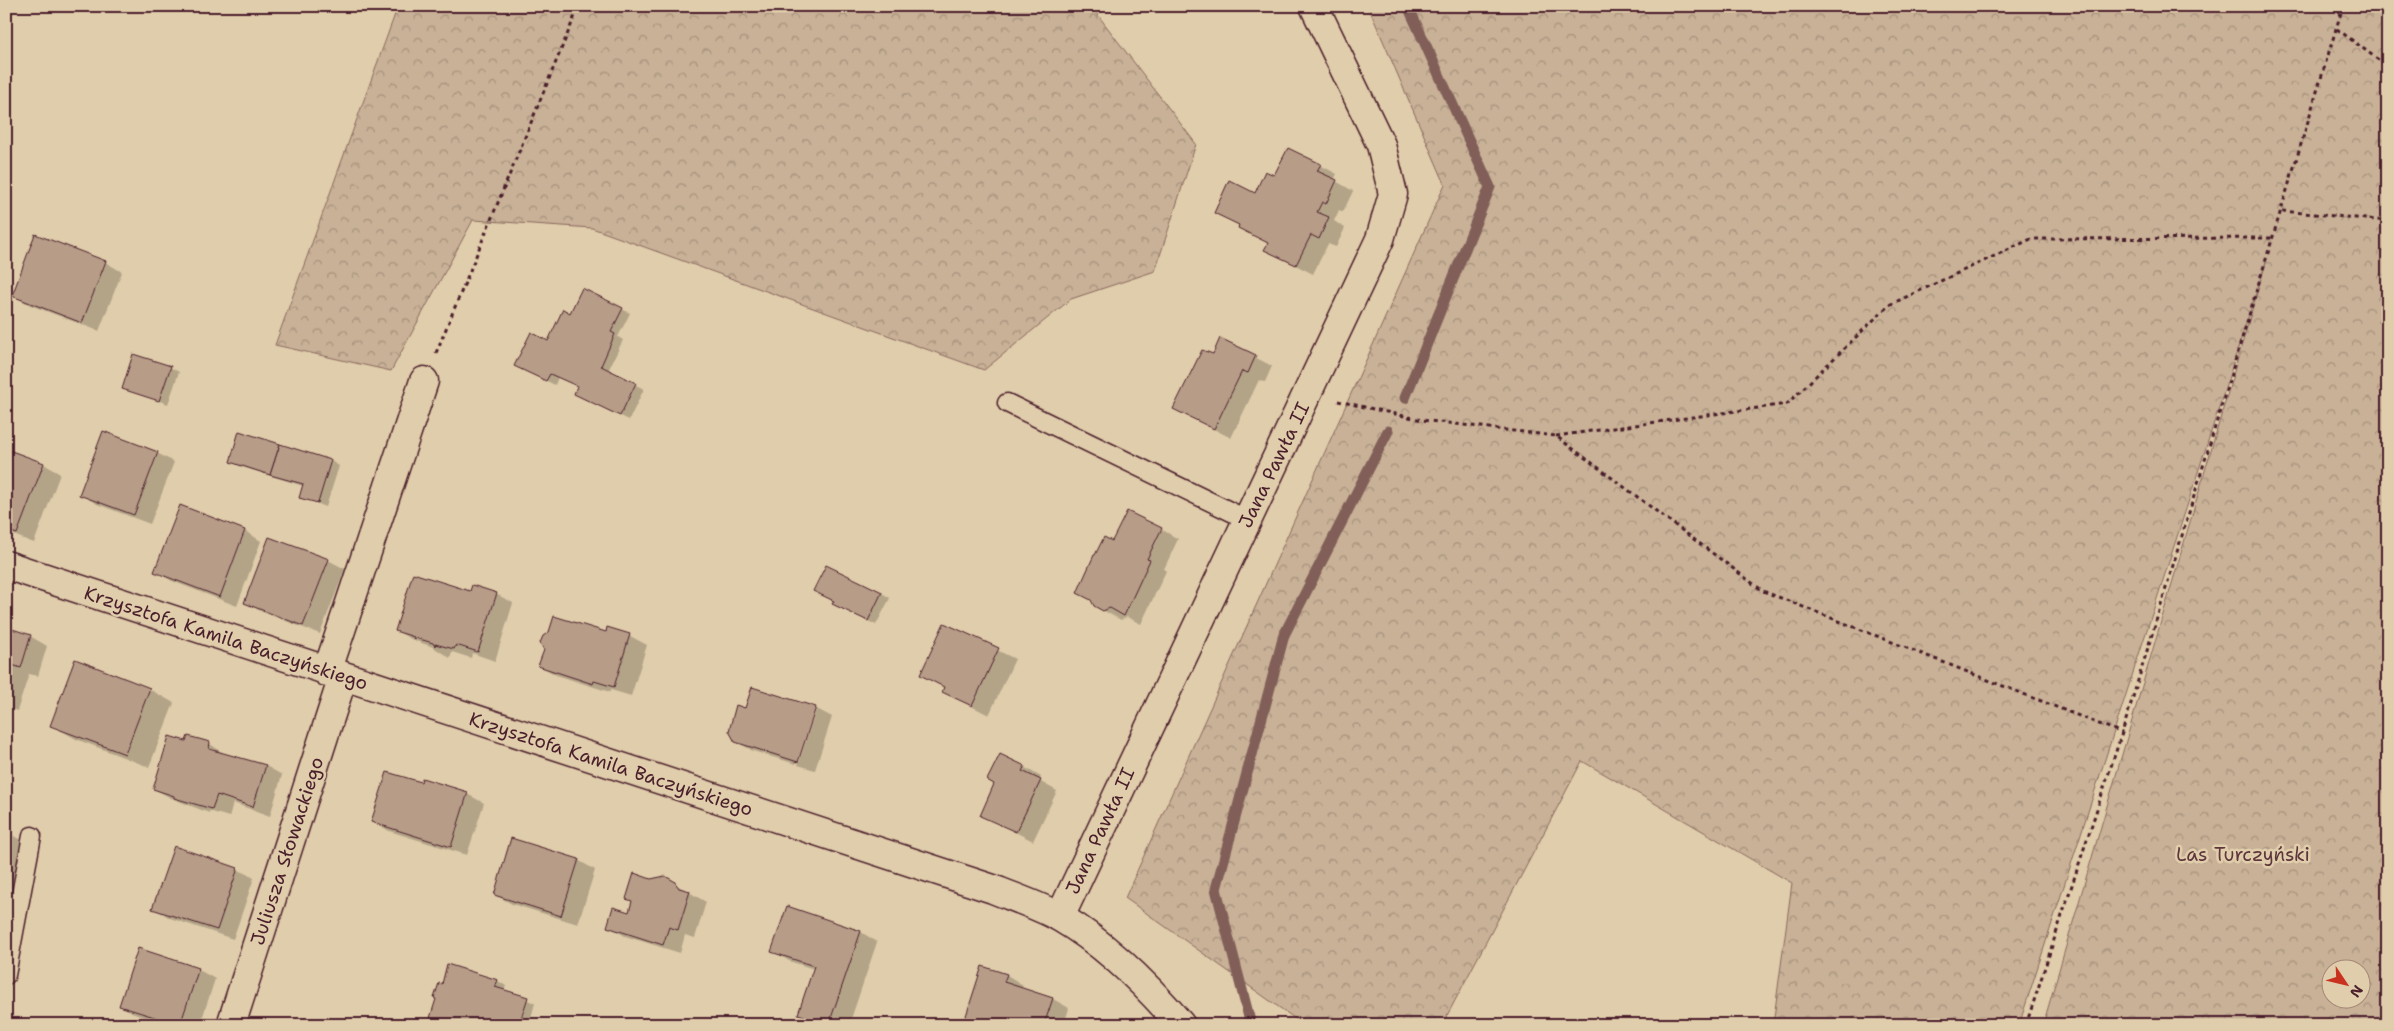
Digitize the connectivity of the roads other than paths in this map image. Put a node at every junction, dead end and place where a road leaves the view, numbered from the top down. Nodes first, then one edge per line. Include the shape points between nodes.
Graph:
1 (1314, 6) edge
2 (424, 381) road end
3 (1007, 403) dead end
4 (1248, 520) junction
5 (6, 565) edge
6 (335, 674) junction
7 (32, 836) dead end
8 (1060, 917) junction
9 (6, 975) edge
10 (236, 1023) edge
11 (1181, 1025) edge

1 - 4 street, Jana Pawła II via 1381,145 1393,194 1380,239
2 - 6 street, Juliusza Słowackiego
3 - 4 lane
4 - 8 street, Jana Pawła II
5 - 6 street, Krzysztofa Kamila Baczyńskiego
6 - 8 street, Krzysztofa Kamila Baczyńskiego via 994,889
6 - 10 street, Juliusza Słowackiego
7 - 9 lane
8 - 11 street, Krzysztofa Kamila Baczyńskiego via 1111,952

